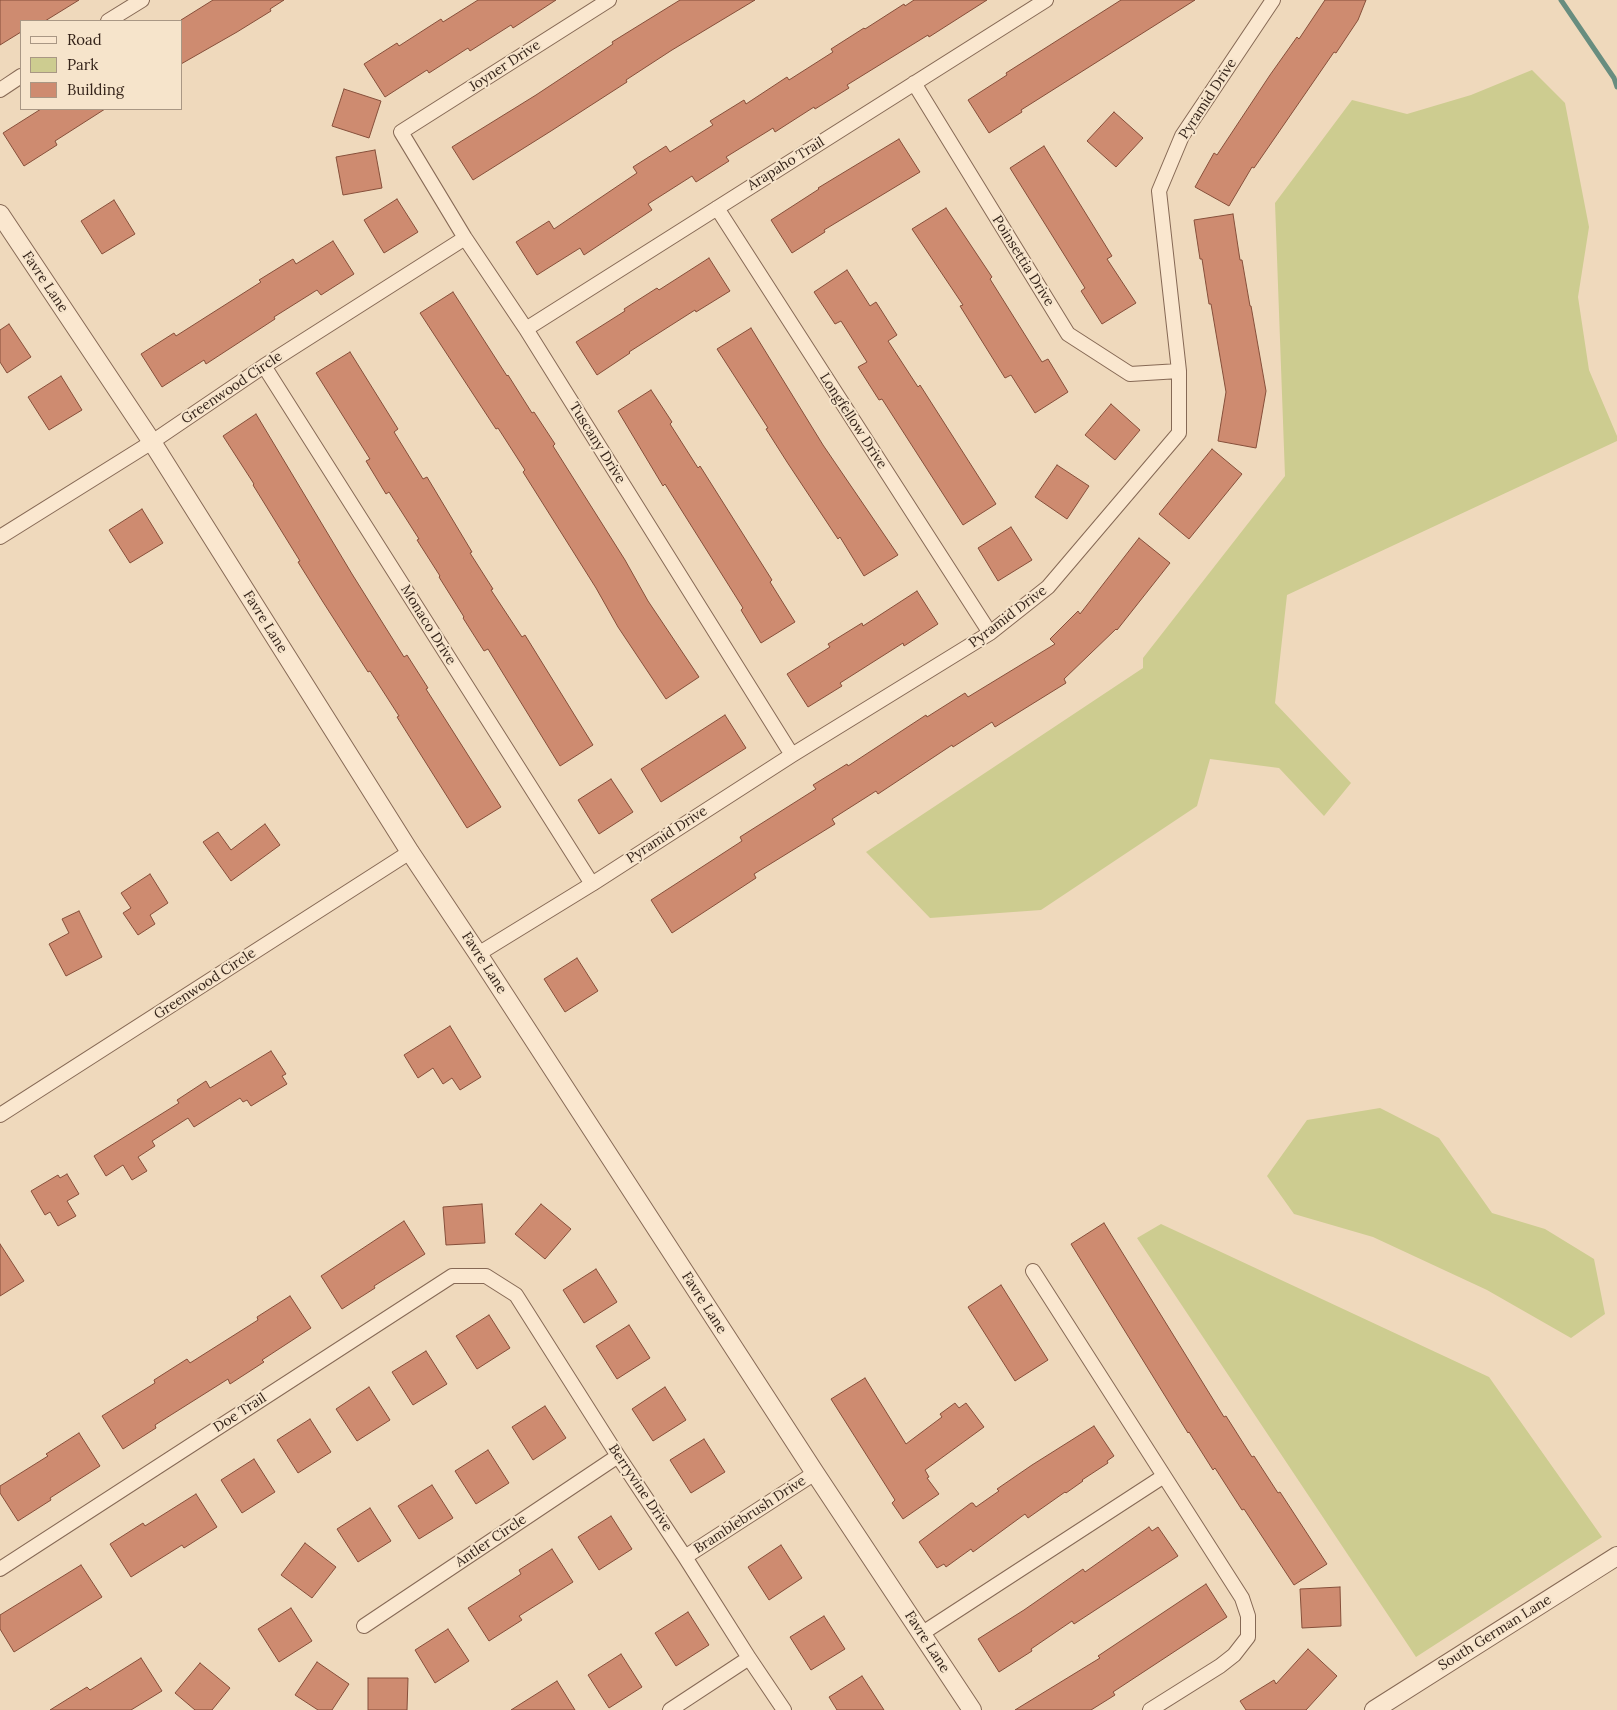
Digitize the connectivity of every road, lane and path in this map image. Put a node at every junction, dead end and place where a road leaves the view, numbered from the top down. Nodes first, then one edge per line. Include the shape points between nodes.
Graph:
1 (142, 0) edge
2 (609, 0) edge
3 (1046, 0) edge
4 (1273, 0) edge
5 (110, 20) edge
6 (20, 77) edge
7 (914, 83) junction
8 (0, 90) edge
9 (401, 132) joint
10 (717, 208) junction
11 (0, 214) edge
12 (465, 238) junction
13 (526, 329) junction
14 (264, 366) junction
15 (1179, 371) junction
16 (152, 442) junction
17 (0, 537) edge
18 (990, 633) junction
19 (792, 755) junction
20 (410, 852) junction
21 (592, 884) junction
22 (478, 954) junction
23 (0, 1115) edge
24 (1033, 1271) dead end
25 (486, 1276) joint
26 (618, 1456) junction
27 (815, 1473) junction
28 (1164, 1476) junction
29 (1617, 1556) edge
30 (685, 1557) junction
31 (0, 1569) edge
32 (364, 1626) dead end
33 (921, 1634) junction
34 (749, 1658) junction
35 (670, 1710) edge
36 (784, 1710) edge
37 (972, 1710) edge
38 (1150, 1710) edge
39 (1374, 1710) edge

1 - 5 street
2 - 9 street, Joyner Drive
3 - 7 street, Arapaho Trail
4 - 15 street, Pyramid Drive via 1182,136 1159,191
6 - 8 street
7 - 10 street, Arapaho Trail
7 - 15 street, Poinsettia Drive via 1068,334 1130,374
9 - 12 street, Tuscany Drive
10 - 13 street, Arapaho Trail
10 - 18 street, Longfellow Drive
11 - 16 street, Favre Lane
12 - 13 street, Tuscany Drive
12 - 14 street, Greenwood Circle
13 - 19 street, Tuscany Drive
14 - 16 street, Greenwood Circle
14 - 21 street, Monaco Drive
15 - 18 street, Pyramid Drive via 1179,433 1048,587
16 - 17 street, Greenwood Circle
16 - 20 street, Favre Lane
18 - 19 street, Pyramid Drive
19 - 21 street, Pyramid Drive
20 - 22 street, Favre Lane
20 - 23 street, Greenwood Circle
21 - 22 street, Pyramid Drive
22 - 27 street, Favre Lane
24 - 28 street
25 - 26 street, Berryvine Drive via 516,1295
25 - 31 street, Doe Trail via 452,1276
26 - 30 street, Berryvine Drive
26 - 32 street, Antler Circle
27 - 30 street, Bramblebrush Drive
27 - 33 street, Favre Lane
28 - 33 street
28 - 38 street via 1242,1598 1248,1616 1248,1637 1220,1666
29 - 39 street, South German Lane
30 - 34 street, Berryvine Drive
33 - 37 street, Favre Lane
34 - 35 street
34 - 36 street, Berryvine Drive

